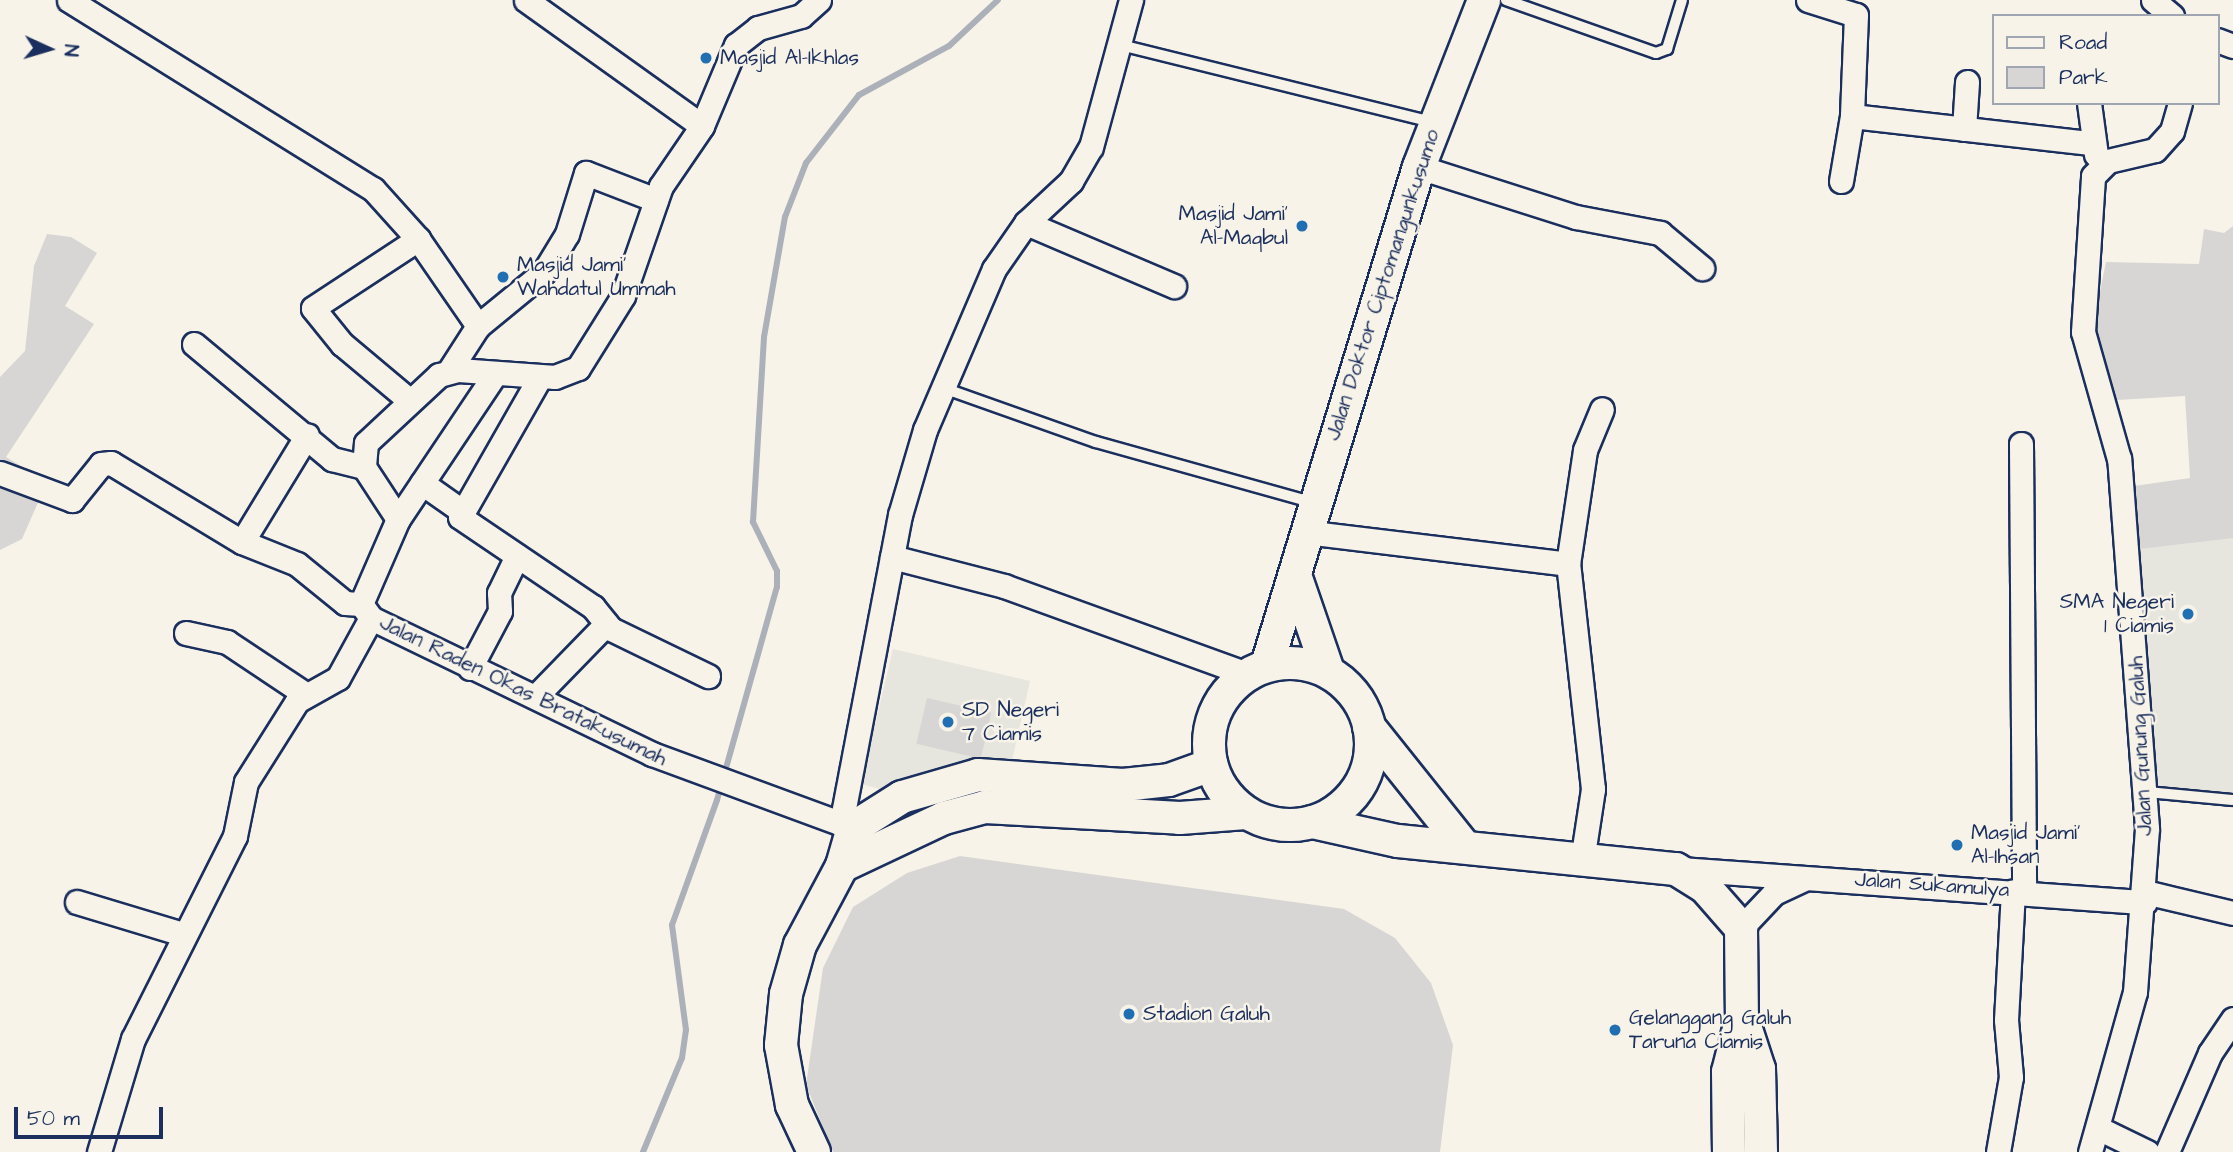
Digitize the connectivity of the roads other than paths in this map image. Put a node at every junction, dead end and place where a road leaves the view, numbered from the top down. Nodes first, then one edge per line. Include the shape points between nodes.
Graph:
1 (69, 0) edge
2 (526, 0) edge
3 (820, 0) edge
4 (1130, 0) edge
5 (1484, 0) edge
6 (1506, 0) edge
7 (1682, 0) edge
8 (1808, 0) edge
9 (2153, 0) edge
10 (2170, 14) edge
11 (1121, 45) junction
12 (1967, 82) dead end
13 (2089, 105) edge
14 (2179, 105) edge
15 (1852, 116) junction
16 (1435, 122) junction
17 (702, 126) junction
18 (1964, 129) junction
19 (2090, 142) junction
20 (2101, 164) junction
21 (1419, 167) junction
22 (1841, 181) dead end
23 (656, 200) junction
24 (1026, 223) junction
25 (418, 239) junction
26 (1702, 268) dead end
27 (1174, 286) dead end
28 (478, 326) junction
29 (194, 344) dead end
30 (449, 371) junction
31 (495, 374) junction
32 (540, 377) junction
33 (946, 389) junction
34 (409, 400) junction
35 (1602, 409) dead end
36 (307, 435) junction
37 (2021, 444) dead end
38 (364, 467) junction
39 (0, 473) edge
40 (422, 483) junction
41 (459, 509) junction
42 (1309, 517) junction
43 (398, 519) junction
44 (242, 542) junction
45 (517, 555) junction
46 (892, 557) junction
47 (1568, 564) junction
48 (1295, 575) junction
49 (366, 611) junction
50 (606, 624) junction
51 (186, 633) dead end
52 (470, 668) junction
53 (1257, 669) junction
54 (1328, 671) junction
55 (708, 676) dead end
56 (305, 694) junction
57 (538, 694) junction
58 (1369, 727) junction
59 (1211, 765) junction
60 (978, 775) junction
61 (2147, 793) junction
62 (2233, 800) edge
63 (985, 807) junction
64 (1247, 813) junction
65 (1312, 822) junction
66 (847, 826) junction
67 (1465, 846) junction
68 (1582, 862) junction
69 (842, 866) junction
70 (1676, 869) junction
71 (1807, 877) junction
72 (2019, 891) junction
73 (2145, 897) junction
74 (77, 902) dead end
75 (2233, 913) edge
76 (1741, 928) junction
77 (183, 934) junction
78 (1742, 1017) junction
79 (2233, 1019) edge
80 (2098, 1128) junction
81 (99, 1152) edge
82 (814, 1152) edge
83 (1730, 1152) edge
84 (1761, 1152) edge
85 (1998, 1152) edge
86 (2090, 1152) edge
87 (2147, 1152) edge
88 (2167, 1152) edge

1 - 25 street via 373,189
2 - 17 street
3 - 17 street via 812,10 758,28 736,45
4 - 11 street
5 - 16 main road, Jalan Doktor Ciptomangunkusumo
6 - 7 lane via 1656,53 1667,49
8 - 15 street via 1856,15
9 - 10 street
11 - 16 lane
11 - 24 street via 1091,146 1071,181
12 - 18 street
13 - 19 street
14 - 20 street via 2172,131 2155,150
15 - 18 street
15 - 22 street
16 - 21 main road, Jalan Doktor Ciptomangunkusumo
17 - 23 street
18 - 19 street
19 - 20 street
20 - 61 street, Jalan Gunung Galuh via 2093,176 2083,332 2119,460
21 - 26 street via 1576,217 1660,233
21 - 42 main road, Jalan Doktor Ciptomangunkusumo
23 - 28 street via 586,173 567,234 544,272
23 - 32 street via 642,257 585,360 568,374
24 - 27 street
24 - 33 street via 994,269
25 - 28 street
25 - 34 street via 313,308 342,344
28 - 30 street
29 - 36 street
30 - 31 street
30 - 34 street
31 - 32 street
31 - 40 street, Jalan Raden Okas Bratakusumah
32 - 41 street
33 - 42 lane
33 - 46 street via 925,430
34 - 38 street via 366,443
35 - 47 street via 1585,450
36 - 38 street via 332,459
36 - 44 street
37 - 72 street
38 - 43 street
39 - 44 street via 72,500 101,464 111,463
40 - 41 street
40 - 43 street, Jalan Raden Okas Bratakusumah
41 - 45 street via 460,517
42 - 47 street
42 - 48 main road, Jalan Doktor Ciptomangunkusumo
43 - 49 street, Jalan Raden Okas Bratakusumah
44 - 49 street via 297,564 345,603
45 - 50 street via 593,607
45 - 52 street via 499,593 500,611
46 - 53 street via 1004,586
46 - 66 street
47 - 68 street via 1593,789
48 - 53 main road, Jalan Doktor Ciptomangunkusumo
48 - 54 main road
49 - 52 street, Jalan Raden Okas Bratakusumah
49 - 56 street via 338,678
50 - 55 street
50 - 57 street
51 - 56 street via 227,642
52 - 57 street, Jalan Raden Okas Bratakusumah
53 - 54 main road via 1298,662
53 - 59 main road via 1219,704 1211,723
54 - 58 main road via 1350,689
56 - 77 street via 246,782 235,835
57 - 66 street, Jalan Raden Okas Bratakusumah via 699,774
58 - 65 main road via 1363,778 1342,806
58 - 67 main road
59 - 60 main road via 1169,780 1123,785 1020,773
59 - 64 main road via 1225,792
60 - 63 main road
60 - 66 main road via 902,797
61 - 62 lane
61 - 73 street, Jalan Gunung Galuh
63 - 64 main road via 1180,818
63 - 69 main road via 944,818
64 - 65 main road via 1278,825
65 - 67 main road, Jalan Sukamulya via 1398,841
66 - 69 main road
67 - 68 main road, Jalan Sukamulya
68 - 70 main road, Jalan Sukamulya
69 - 82 main road via 800,945 786,994 781,1045 792,1105
70 - 71 street, Jalan Sukamulya
70 - 76 main road via 1724,904
71 - 72 street, Jalan Sukamulya
71 - 76 street via 1774,893
72 - 73 street, Jalan Sukamulya
72 - 85 street via 2006,1020 2009,1102
73 - 75 street, Jalan Sukamulya
73 - 80 street via 2135,992
74 - 77 street
76 - 78 main road
77 - 81 street via 133,1039
78 - 83 main road via 1728,1072
78 - 84 main road via 1759,1069
79 - 88 street via 2210,1053
80 - 86 street
80 - 87 street

